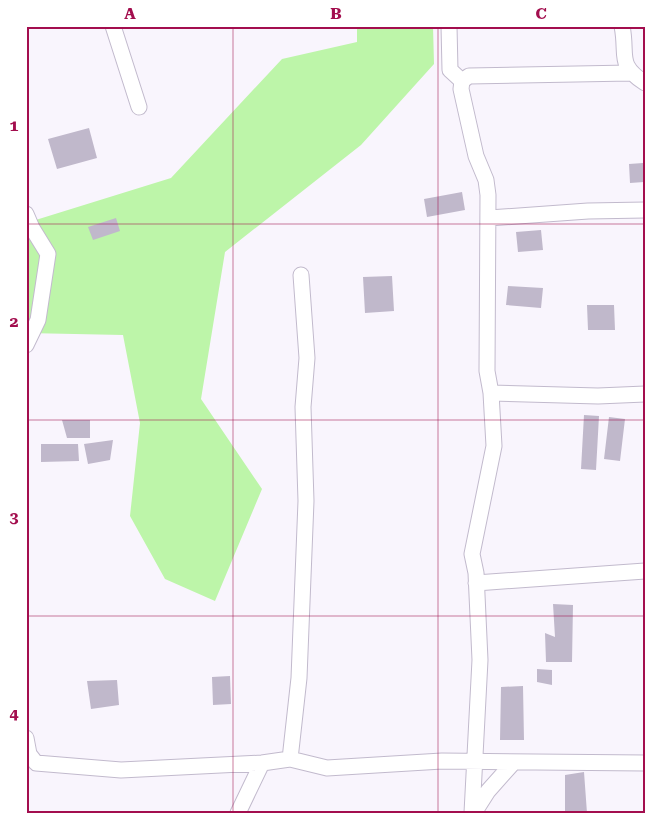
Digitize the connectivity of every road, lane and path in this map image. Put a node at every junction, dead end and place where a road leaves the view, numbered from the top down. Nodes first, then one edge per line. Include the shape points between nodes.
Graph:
1 (114, 26) edge
2 (449, 26) edge
3 (622, 26) edge
4 (630, 73) junction
5 (462, 81) junction
6 (645, 83) edge
7 (139, 107) dead end
8 (645, 210) edge
9 (26, 214) edge
10 (489, 218) junction
11 (301, 274) dead end
12 (26, 345) edge
13 (491, 393) junction
14 (645, 394) edge
15 (645, 570) edge
16 (476, 583) junction
17 (26, 738) edge
18 (290, 759) junction
19 (475, 762) junction
20 (262, 763) junction
21 (513, 763) junction
22 (645, 764) edge
23 (238, 813) edge
24 (473, 813) edge

1 - 7 street
2 - 5 street via 450,70
3 - 4 street
4 - 5 street via 469,76
4 - 6 street
5 - 10 street via 461,90 473,144 486,180
8 - 10 street
9 - 12 street via 48,254 38,320
10 - 13 street via 486,307 487,371
11 - 18 street via 307,358 303,407 306,501 299,678
13 - 14 street
13 - 16 street via 494,446 472,554
15 - 16 street
16 - 19 street via 480,660
17 - 20 street via 29,754 36,763 121,770
18 - 19 street via 327,768
18 - 20 street
19 - 21 street
19 - 24 street
20 - 23 street
21 - 22 street
21 - 24 street

